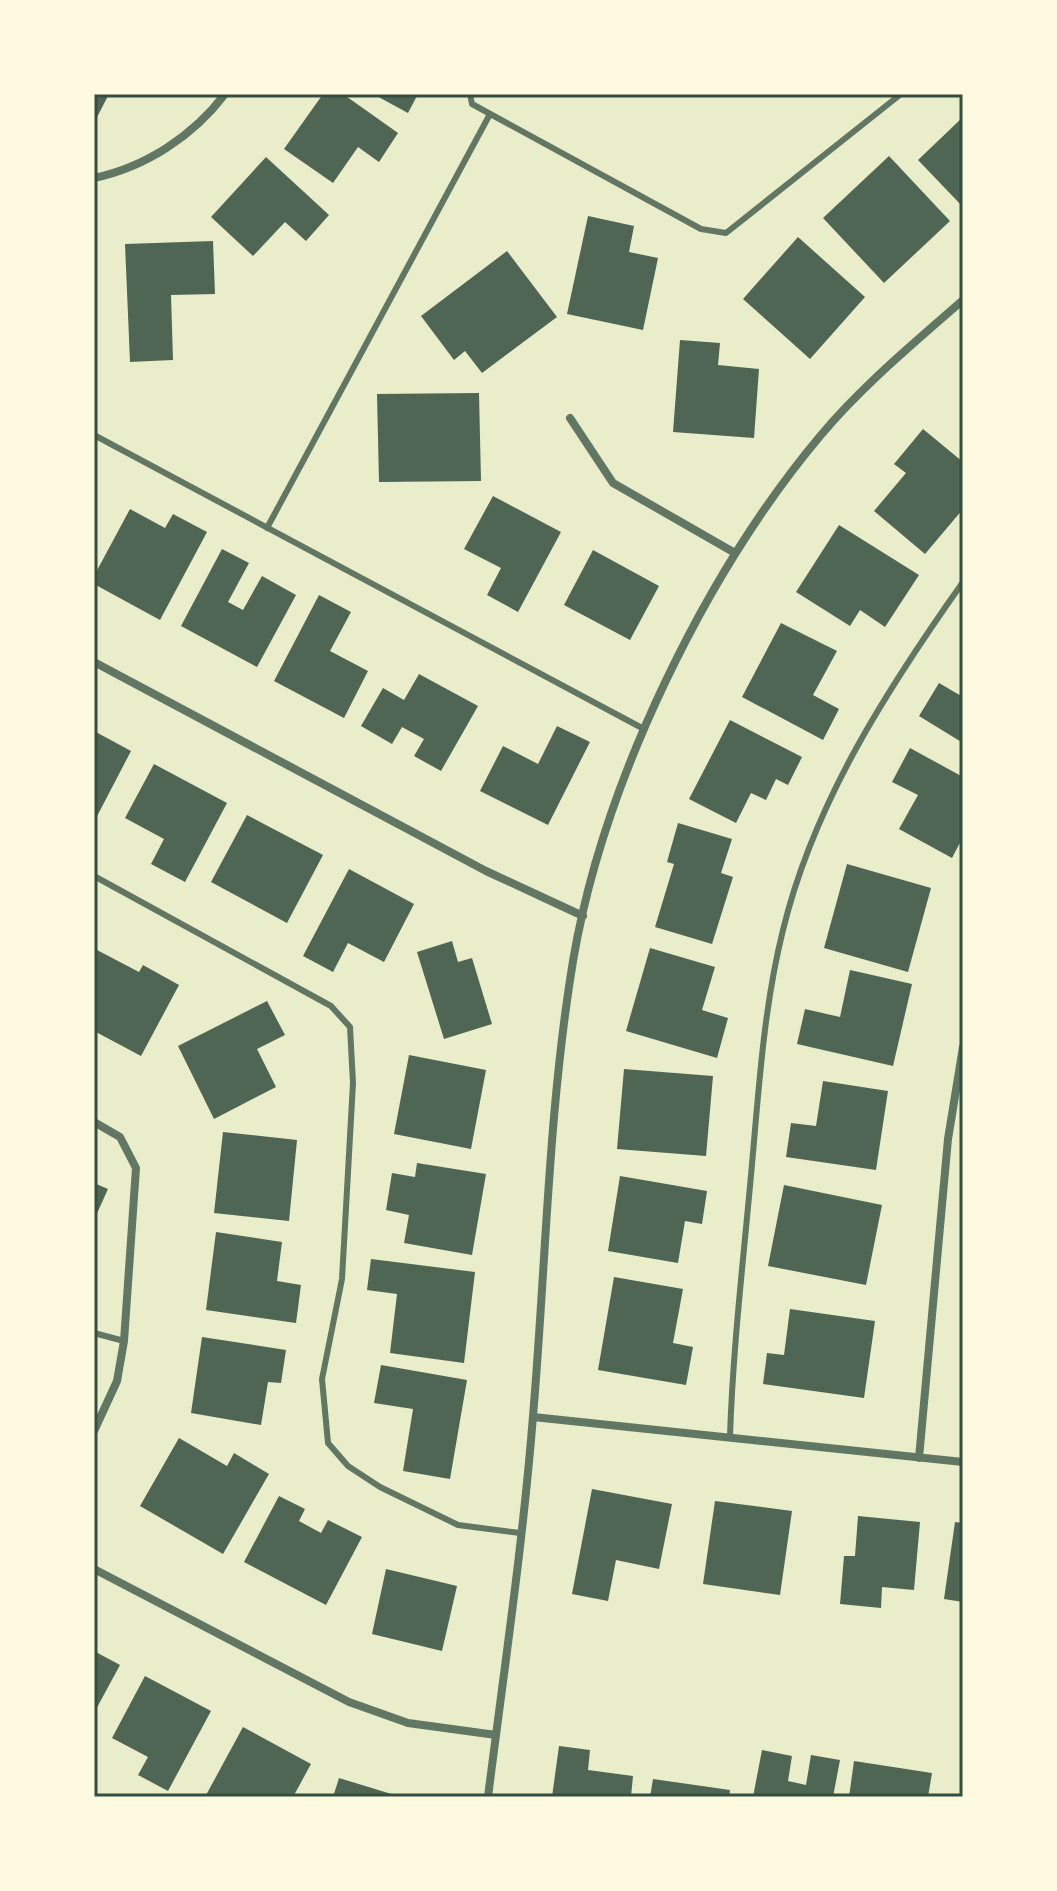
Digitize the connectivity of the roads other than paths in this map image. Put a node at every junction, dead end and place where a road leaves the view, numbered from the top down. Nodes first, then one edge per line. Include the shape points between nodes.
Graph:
1 (225, 94) edge
2 (470, 94) edge
3 (900, 94) edge
4 (490, 114) junction
5 (94, 178) edge
6 (963, 300) edge
7 (570, 418) dead end
8 (94, 435) edge
9 (267, 528) junction
10 (735, 553) junction
11 (963, 582) edge
12 (94, 662) edge
13 (642, 728) junction
14 (94, 876) edge
15 (583, 916) junction
16 (963, 1047) edge
17 (94, 1122) edge
18 (94, 1333) edge
19 (124, 1341) junction
20 (533, 1417) junction
21 (94, 1431) edge
22 (730, 1436) junction
23 (919, 1458) junction
24 (963, 1462) edge
25 (520, 1533) junction
26 (94, 1569) edge
27 (496, 1735) junction
28 (488, 1797) edge

1 - 5 street via 182,138 122,172
2 - 4 lane via 472,104
3 - 4 lane via 726,233 701,229
4 - 9 lane
6 - 10 street via 822,434
7 - 10 street via 613,483
8 - 9 lane
9 - 13 lane
10 - 13 street
11 - 22 lane via 857,745 820,823 783,929 762,1054
12 - 15 street via 486,871
13 - 15 street
14 - 25 lane via 331,1006 350,1027 353,1083 342,1279 322,1379 328,1443 348,1466 380,1487 458,1525
15 - 20 street via 562,1033
16 - 23 street via 948,1139
17 - 19 street via 120,1137 136,1168
18 - 19 lane
19 - 21 street via 117,1381
20 - 22 street
20 - 25 street
22 - 23 street
23 - 24 street
25 - 27 street
26 - 27 street via 349,1702 408,1723
27 - 28 street

